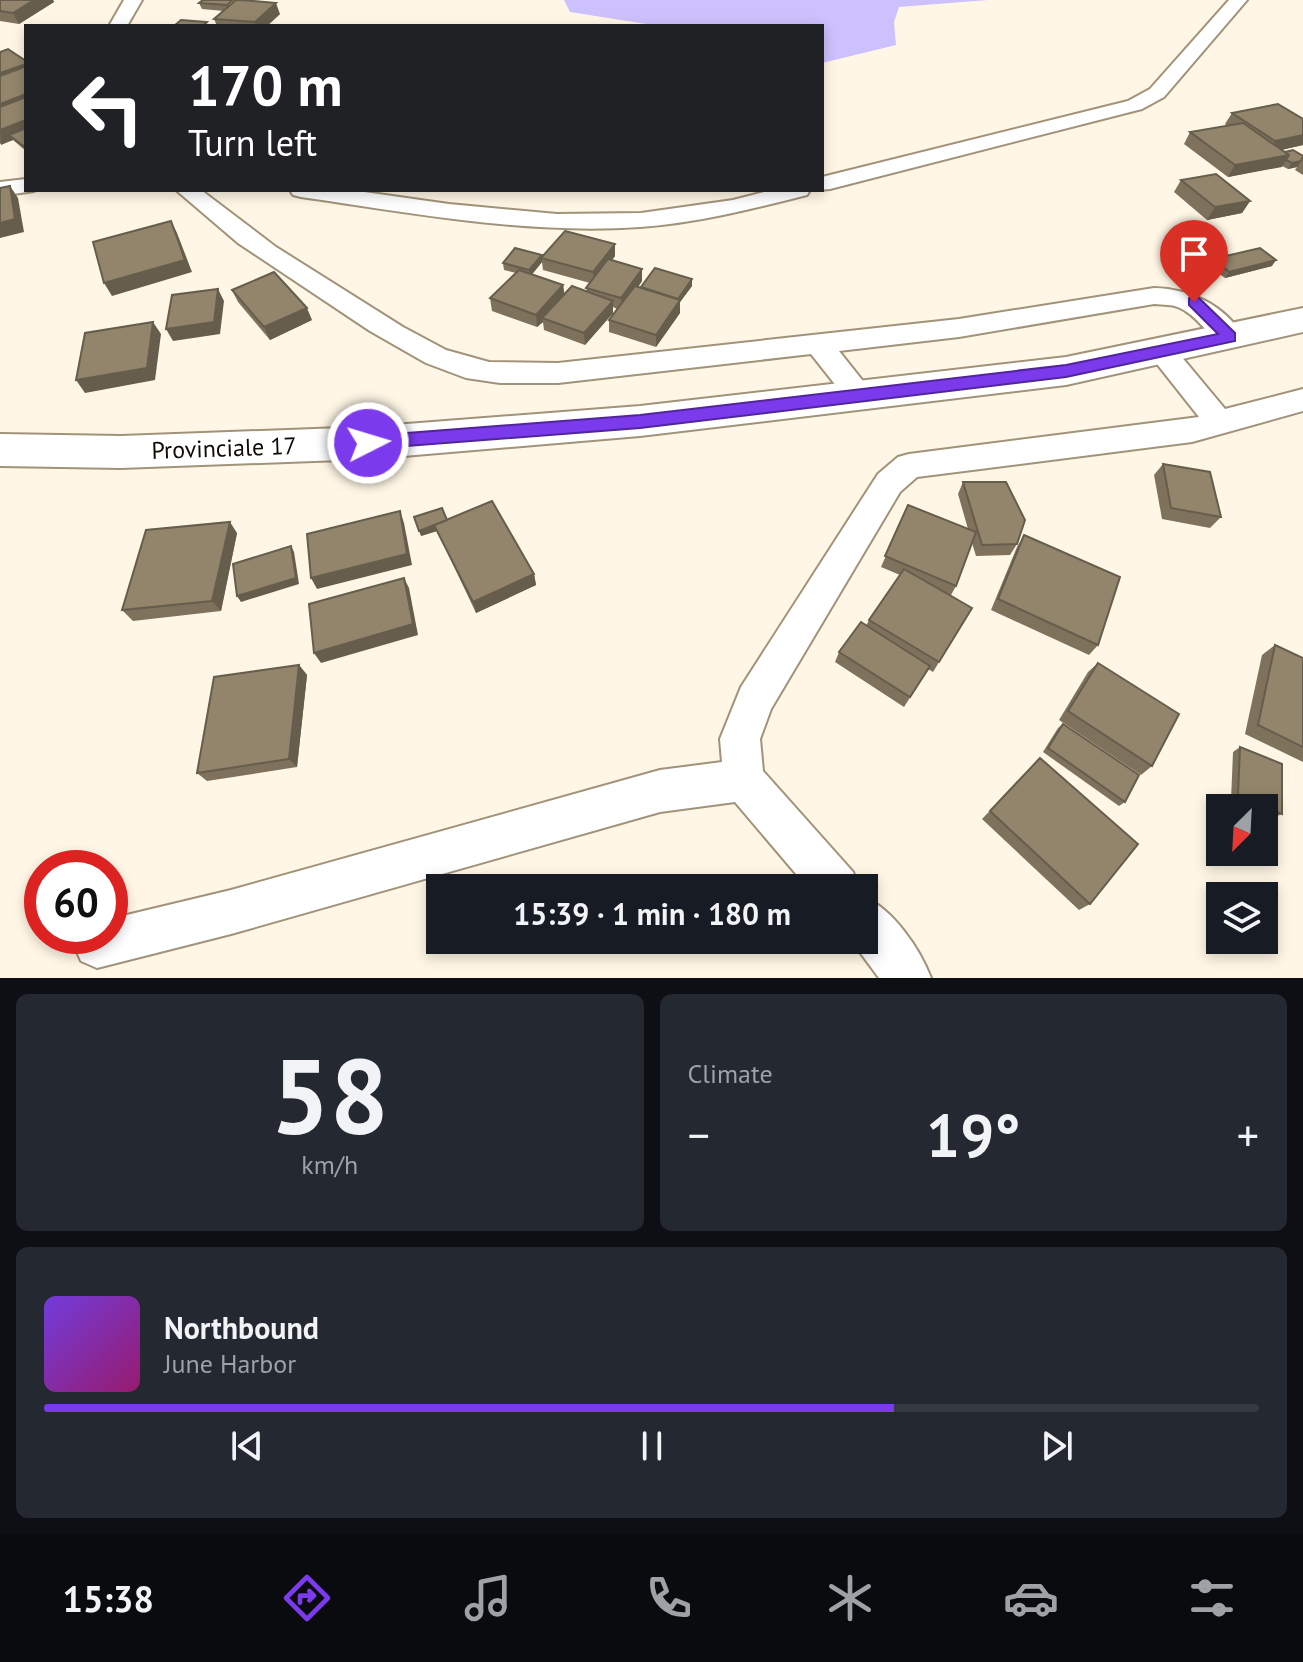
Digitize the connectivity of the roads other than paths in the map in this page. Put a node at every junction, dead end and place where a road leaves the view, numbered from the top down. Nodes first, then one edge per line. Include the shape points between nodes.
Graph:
1 (133, 0) edge
2 (1238, 0) edge
3 (119, 24) edge
4 (824, 183) edge
5 (24, 186) edge
6 (0, 189) edge
7 (189, 192) edge
8 (315, 192) edge
9 (791, 192) edge
10 (1303, 320) edge
11 (1230, 337) junction
12 (817, 342) junction
13 (1160, 350) junction
14 (859, 395) junction
15 (1303, 400) edge
16 (1219, 422) junction
17 (0, 450) edge
18 (743, 780) junction
19 (825, 874) edge
20 (128, 937) edge
21 (878, 938) edge
22 (908, 978) edge

1 - 3 street
2 - 4 street via 1157,93 1135,105
5 - 6 street
7 - 12 street via 282,264 422,351 467,368 511,375 558,373
8 - 9 street via 571,221 641,220 734,207
10 - 11 main road, Provinciale 17
11 - 12 street via 1194,302 1177,295 959,328
11 - 13 main road, Provinciale 17
12 - 14 street
13 - 14 main road, Provinciale 17 via 1066,371
13 - 16 street
14 - 17 main road, Provinciale 17 via 640,421 368,443 121,452
15 - 16 street
16 - 18 street via 1192,431 909,466 889,483 755,700 740,739
18 - 19 street
18 - 20 street via 660,791
21 - 22 street

